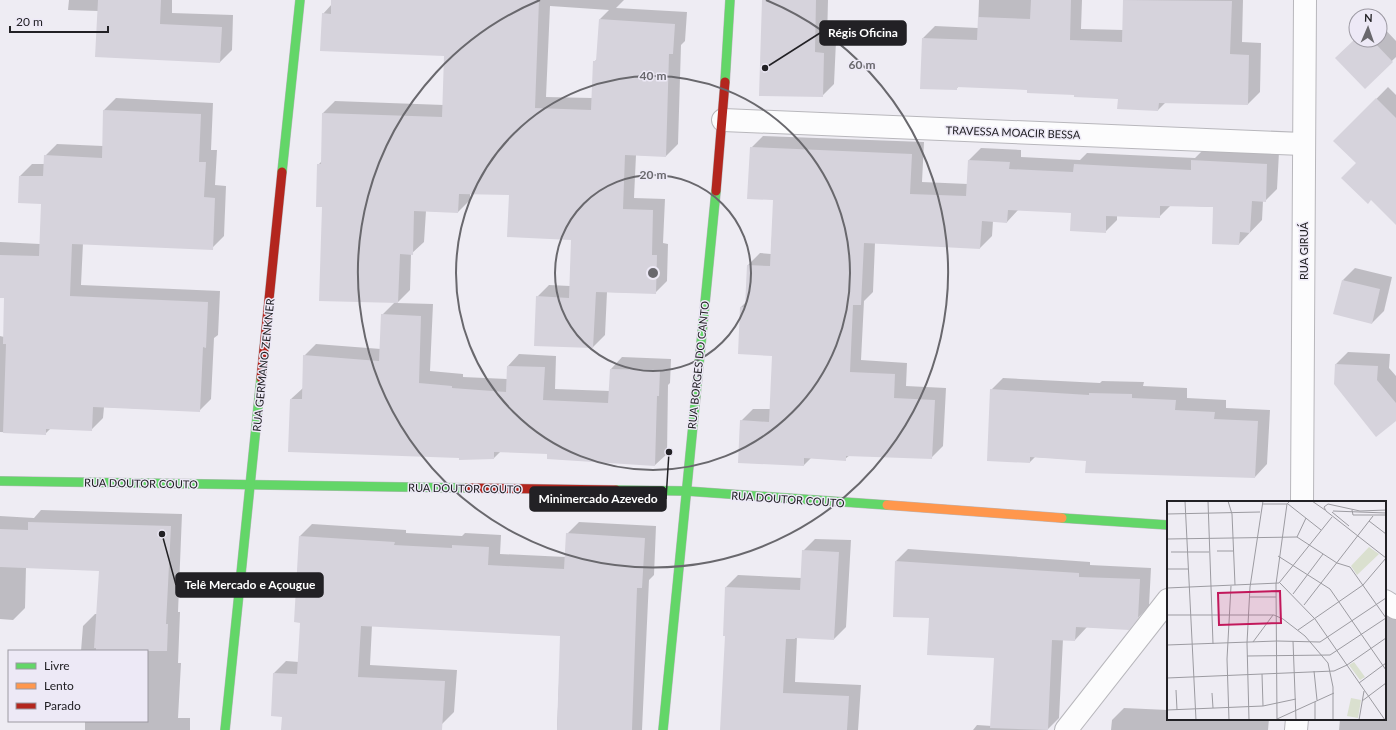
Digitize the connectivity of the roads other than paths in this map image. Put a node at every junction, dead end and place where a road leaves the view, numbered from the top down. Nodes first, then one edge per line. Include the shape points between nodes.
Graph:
1 (300, 0) edge
2 (730, 0) edge
3 (1305, 0) edge
4 (723, 120) junction
5 (1303, 144) junction
6 (0, 481) edge
7 (251, 485) junction
8 (686, 492) junction
9 (1302, 501) edge
10 (1167, 526) edge
11 (1167, 601) edge
12 (1386, 602) edge
13 (1396, 608) edge
14 (1297, 720) edge
15 (225, 730) edge
16 (663, 730) edge
17 (1066, 730) edge
18 (1296, 730) edge

1 - 7 street, RUA GERMANO ZENKNER
2 - 4 street, RUA BORGES DO CANTO
3 - 5 street, RUA GIRUÁ
4 - 5 street, TRAVESSA MOACIR BESSA
4 - 8 street, RUA BORGES DO CANTO
5 - 9 street, RUA GIRUÁ
6 - 7 street, RUA DOUTOR COUTO
7 - 8 street, RUA DOUTOR COUTO
7 - 15 street, RUA GERMANO ZENKNER
8 - 10 street, RUA DOUTOR COUTO
8 - 16 street, RUA BORGES DO CANTO
11 - 17 street
12 - 13 street
14 - 18 street

